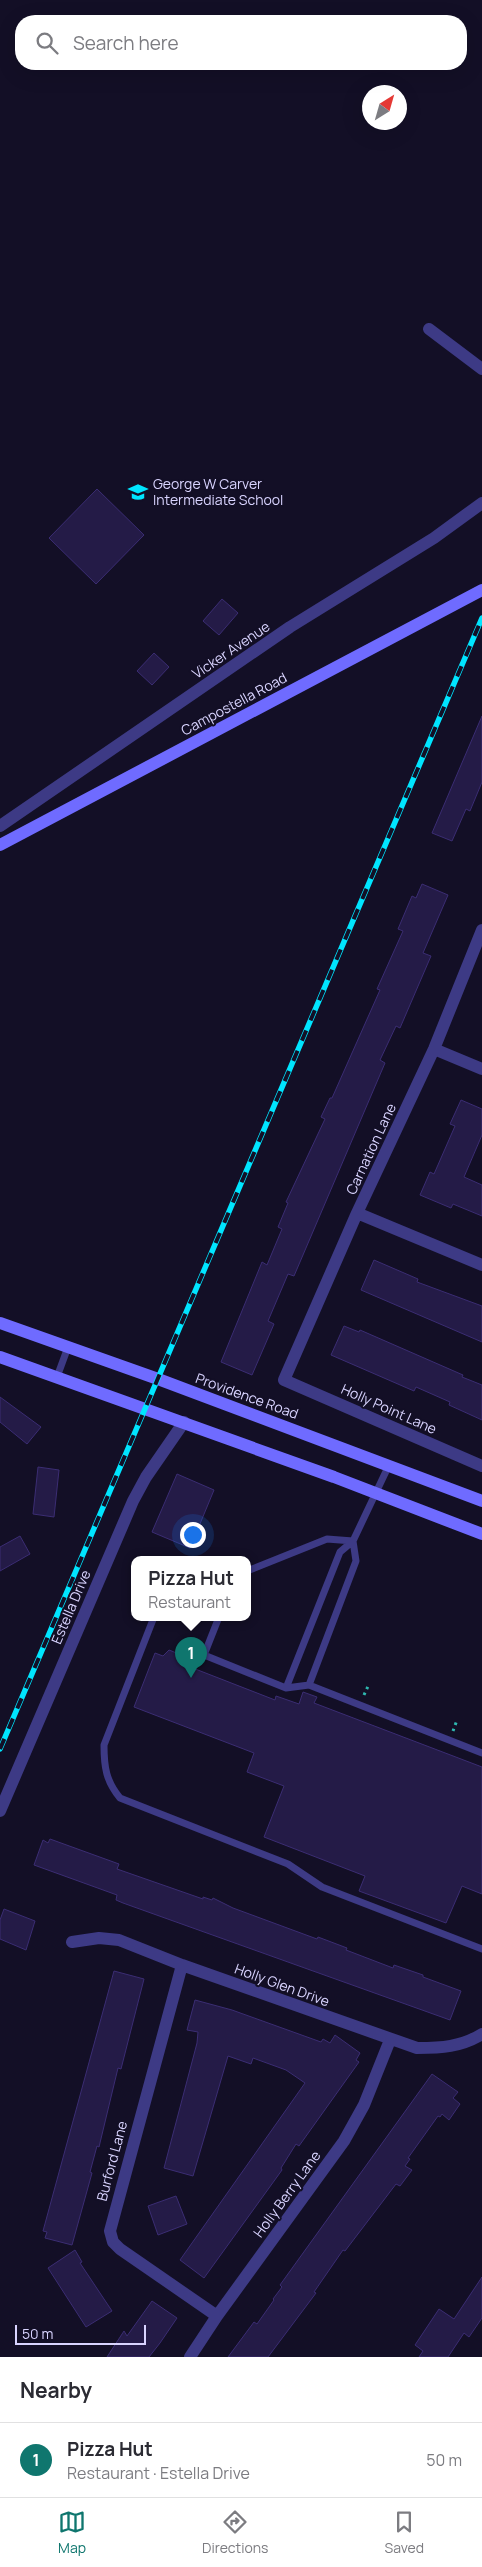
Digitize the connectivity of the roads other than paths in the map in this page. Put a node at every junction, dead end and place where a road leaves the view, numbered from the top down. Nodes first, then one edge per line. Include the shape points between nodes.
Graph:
1 (429, 328) dead end
2 (482, 369) edge
3 (482, 503) edge
4 (482, 590) edge
5 (0, 826) edge
6 (0, 845) edge
7 (482, 930) edge
8 (434, 1049) junction
9 (482, 1069) edge
10 (357, 1213) junction
11 (482, 1264) edge
12 (0, 1323) edge
13 (68, 1347) junction
14 (0, 1357) edge
15 (57, 1377) junction
16 (284, 1380) joint
17 (184, 1422) junction
18 (389, 1465) junction
19 (482, 1466) edge
20 (376, 1493) junction
21 (482, 1501) edge
22 (482, 1534) edge
23 (353, 1541) junction
24 (251, 1569) edge
25 (152, 1621) edge
26 (217, 1621) edge
27 (309, 1685) junction
28 (286, 1688) junction
29 (482, 1752) edge
30 (0, 1811) edge
31 (72, 1942) dead end
32 (482, 1949) edge
33 (182, 1965) junction
34 (482, 2034) edge
35 (390, 2040) junction
36 (217, 2316) junction
37 (190, 2357) edge

1 - 2 street
3 - 5 street, Vicker Avenue via 434,538 290,627
4 - 6 main road, Campostella Road
7 - 8 street, Carnation Lane
8 - 9 street
8 - 10 street, Carnation Lane
10 - 11 street
10 - 16 street, Carnation Lane
12 - 13 main road, Providence Road
13 - 15 lane
13 - 18 main road, Providence Road
14 - 15 main road
15 - 17 main road
16 - 19 street, Holly Point Lane
17 - 20 main road
17 - 30 street, Estella Drive via 132,1501
18 - 20 lane
18 - 21 main road, Providence Road
20 - 22 main road
20 - 23 lane
23 - 24 lane via 327,1539
23 - 27 lane via 356,1561
23 - 28 lane via 340,1552
25 - 32 lane via 104,1745 104,1768 120,1798 288,1864 322,1887
26 - 28 lane via 204,1655
27 - 28 lane
27 - 29 lane
31 - 33 street, Holly Glen Drive via 99,1938 119,1940
33 - 35 street, Holly Glen Drive
33 - 36 street, Burford Lane via 110,2231 113,2242 120,2249
34 - 35 street, Holly Glen Drive via 445,2048 417,2048
35 - 36 street, Holly Berry Lane via 364,2105 348,2134
36 - 37 street, Holly Berry Lane

